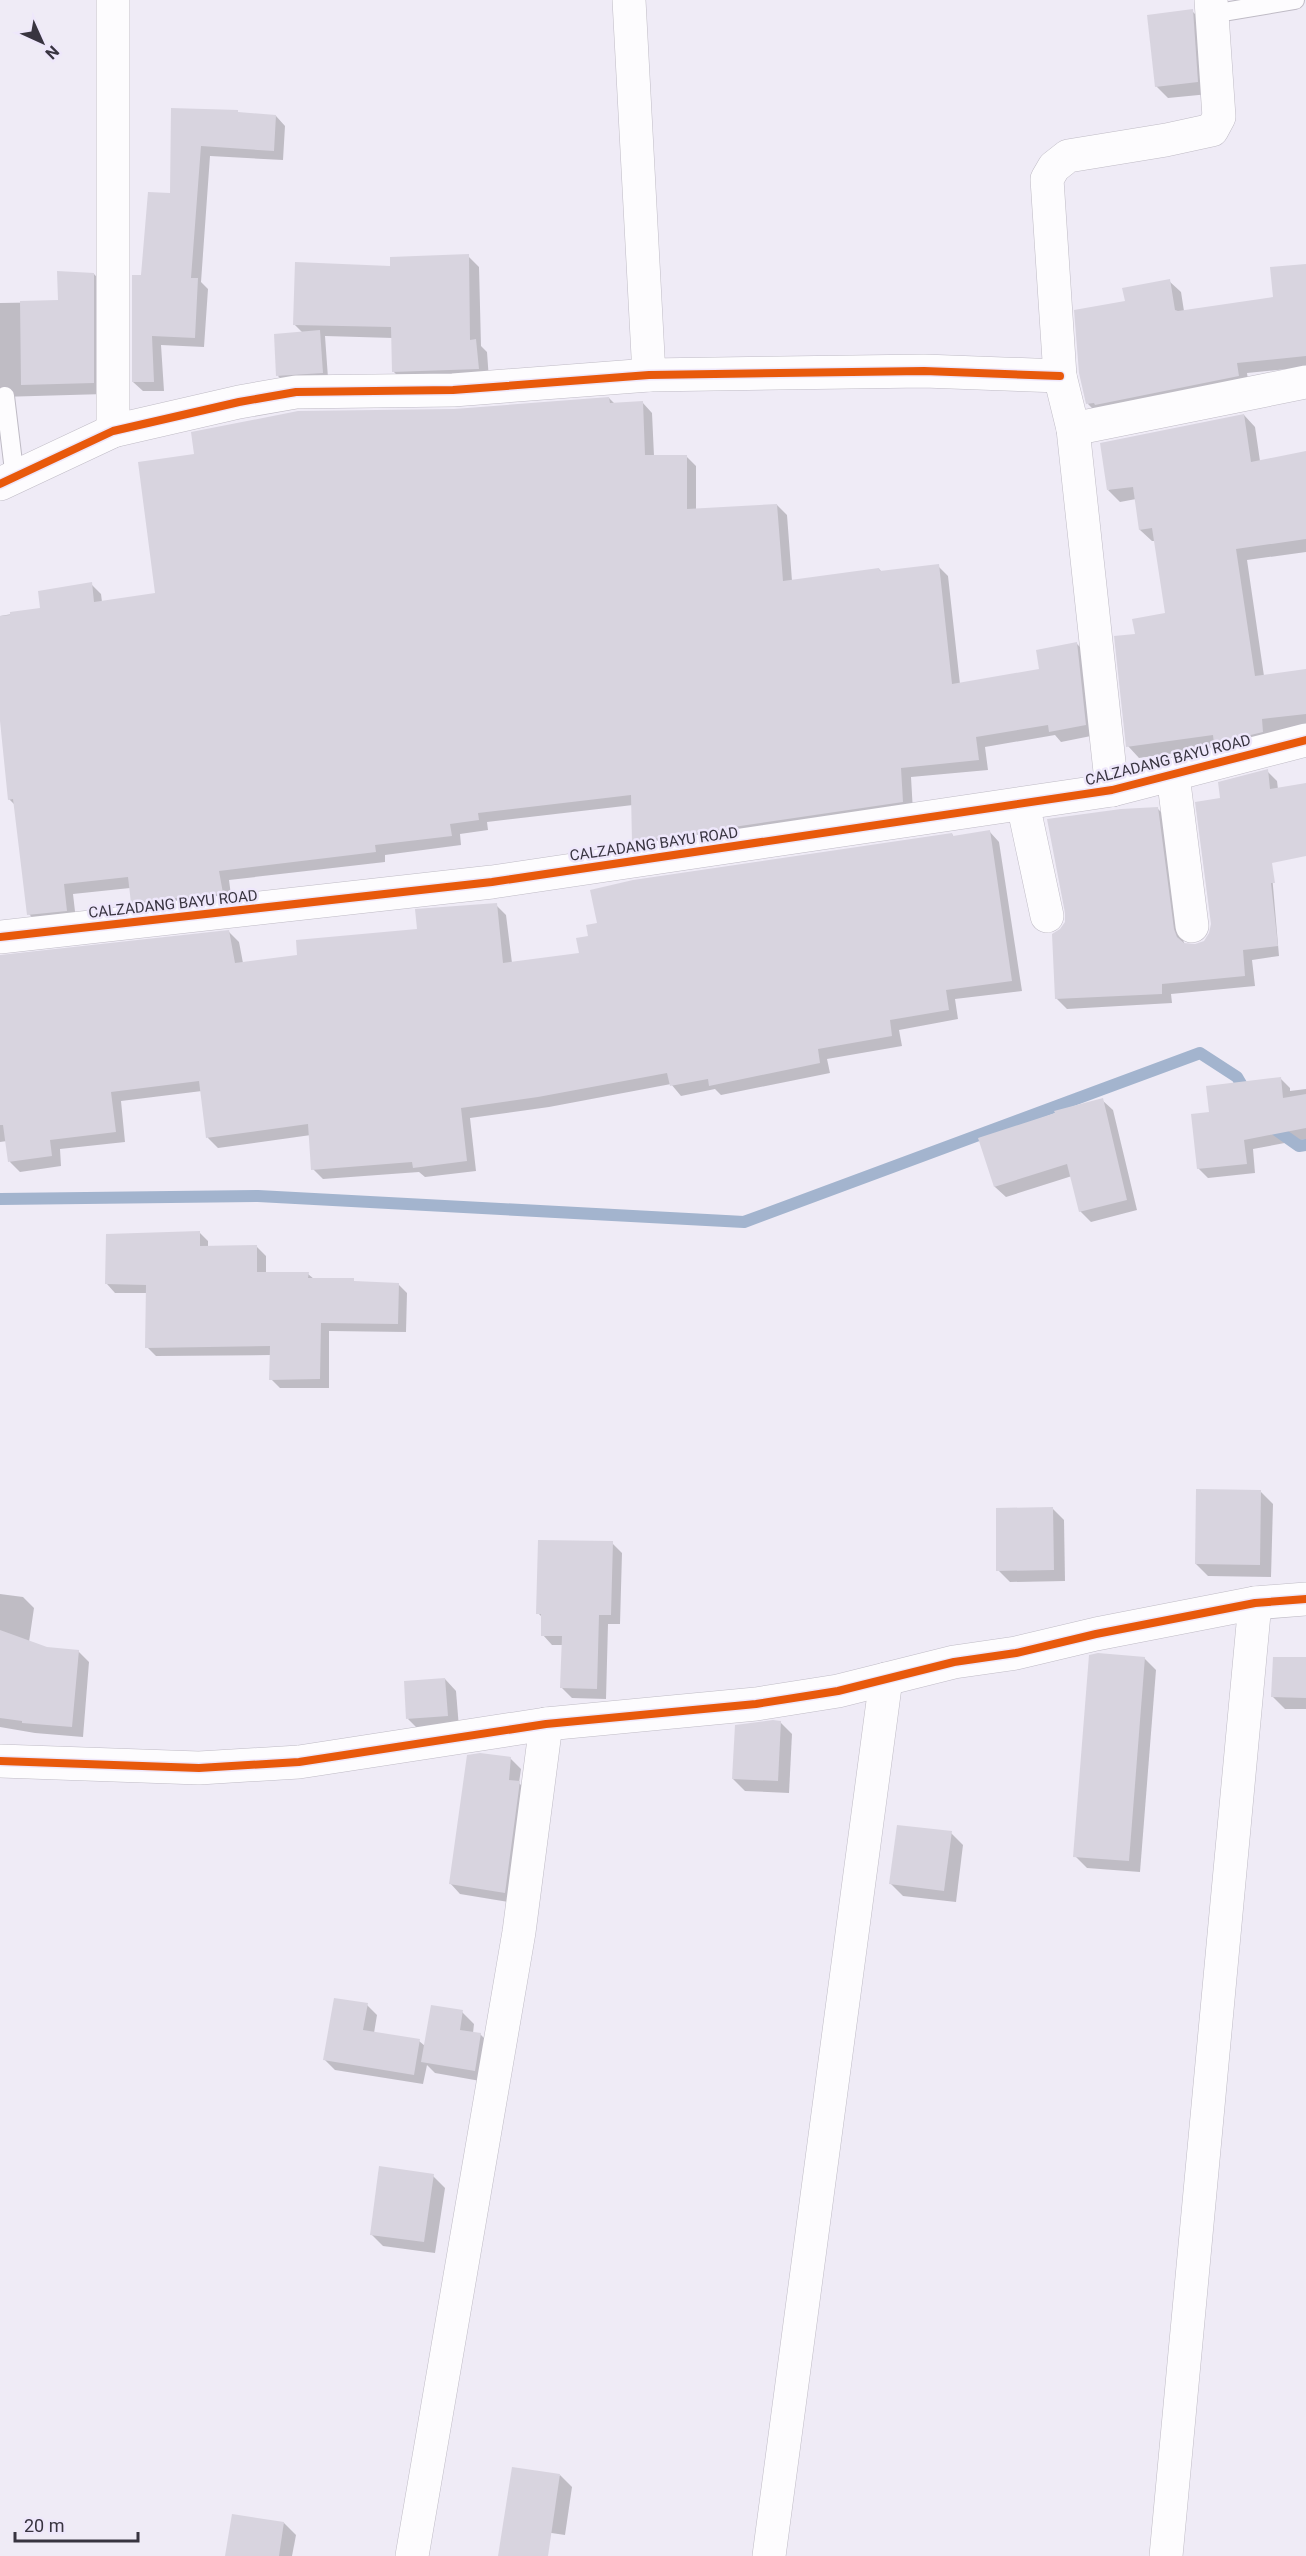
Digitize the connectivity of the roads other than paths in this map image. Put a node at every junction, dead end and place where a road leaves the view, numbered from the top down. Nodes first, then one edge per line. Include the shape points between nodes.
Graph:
1 (113, 0) edge
2 (629, 0) edge
3 (1295, 0) edge
4 (1212, 7) edge
5 (649, 375) junction
6 (1060, 376) junction
7 (1306, 382) edge
8 (5, 396) dead end
9 (1073, 429) junction
10 (113, 431) junction
11 (8, 481) edge
12 (1306, 740) edge
13 (1173, 775) junction
14 (1112, 790) junction
15 (1023, 804) junction
16 (1047, 916) dead end
17 (1192, 926) dead end
18 (0, 937) edge
19 (1306, 1599) edge
20 (1255, 1603) junction
21 (886, 1679) junction
22 (546, 1724) junction
23 (0, 1761) edge
24 (412, 2556) edge
25 (769, 2556) edge
26 (1166, 2556) edge

1 - 10 street
2 - 5 street
3 - 4 lane
4 - 6 street via 1219,117 1212,130 1068,156 1047,179
5 - 6 street via 924,371
5 - 10 street via 453,390 296,392
6 - 9 street
7 - 9 street
8 - 11 lane
9 - 14 street
10 - 11 street
12 - 13 street, CALZADANG BAYU ROAD
13 - 14 street, CALZADANG BAYU ROAD
13 - 17 street
14 - 15 street, CALZADANG BAYU ROAD
15 - 16 street
15 - 18 street, CALZADANG BAYU ROAD via 492,882
19 - 20 street
20 - 21 street
20 - 26 street
21 - 22 street via 756,1704
21 - 25 street
22 - 23 street via 298,1762 199,1768
22 - 24 street via 519,1932

